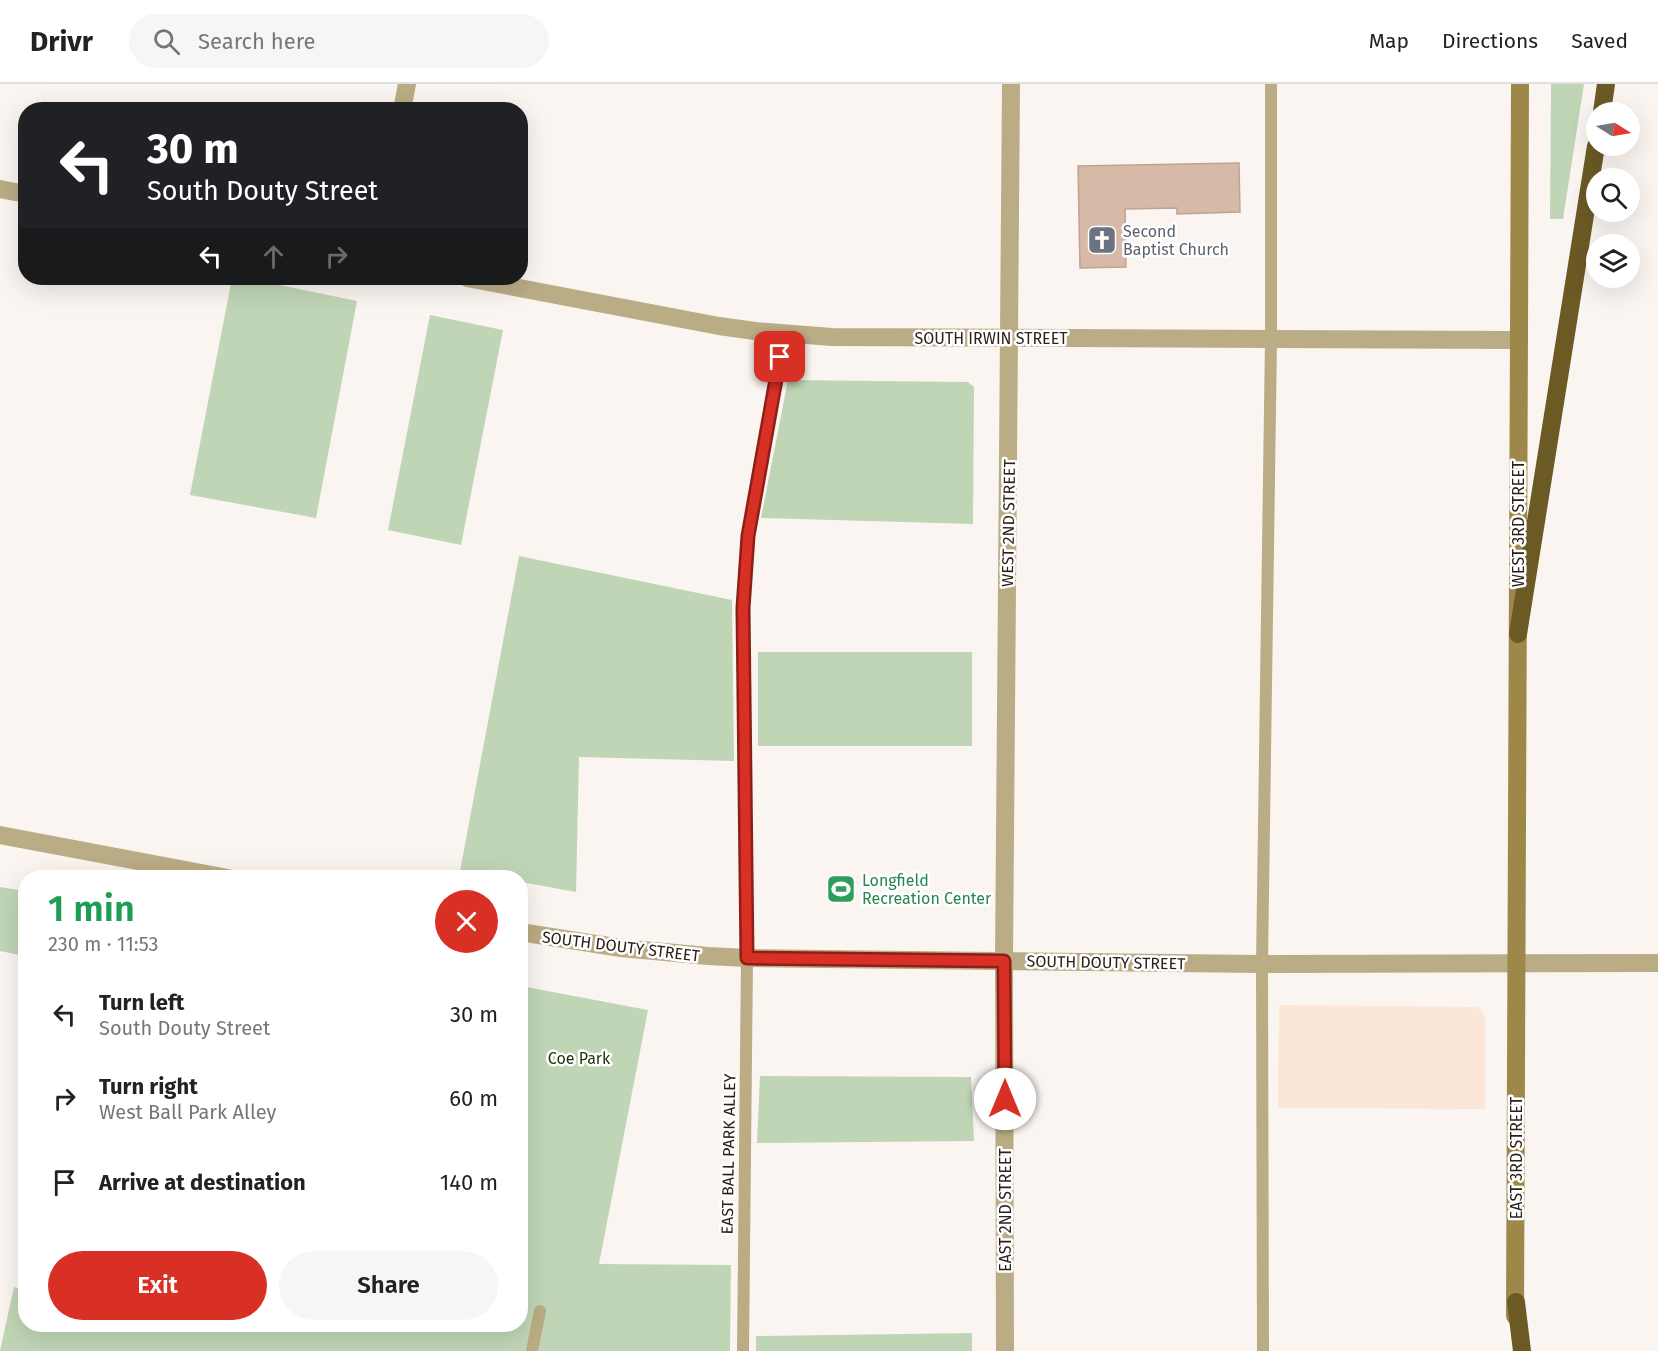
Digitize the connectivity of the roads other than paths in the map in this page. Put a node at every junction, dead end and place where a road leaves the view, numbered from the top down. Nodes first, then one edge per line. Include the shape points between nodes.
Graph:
1 (407, 84) edge
2 (1011, 84) edge
3 (1271, 84) edge
4 (1520, 84) edge
5 (1606, 84) edge
6 (404, 102) edge
7 (1603, 102) edge
8 (1594, 156) edge
9 (0, 189) edge
10 (18, 192) edge
11 (504, 285) edge
12 (783, 334) junction
13 (1010, 339) junction
14 (1271, 339) junction
15 (1519, 340) junction
16 (1518, 634) junction
17 (0, 835) edge
18 (186, 870) edge
19 (528, 934) edge
20 (747, 958) junction
21 (1004, 961) junction
22 (1658, 963) edge
23 (1262, 964) junction
24 (1517, 964) junction
25 (1516, 1302) junction
26 (540, 1311) dead end
27 (532, 1351) edge
28 (743, 1351) edge
29 (1005, 1351) edge
30 (1263, 1351) edge
31 (1515, 1351) edge
32 (1522, 1351) edge

1 - 6 street
2 - 13 street, WEST 2ND STREET
3 - 14 lane
4 - 15 main road, WEST 3RD STREET
5 - 7 highway
8 - 16 highway
9 - 10 street
11 - 12 street, SOUTH IRWIN STREET via 719,326
12 - 13 street, SOUTH IRWIN STREET
12 - 20 lane, EAST BALL PARK ALLEY via 748,536 743,608
13 - 14 street, SOUTH IRWIN STREET
13 - 21 street, WEST 2ND STREET
14 - 15 street, SOUTH IRWIN STREET
14 - 23 lane
15 - 16 main road, WEST 3RD STREET
16 - 24 main road, WEST 3RD STREET
17 - 18 street
19 - 20 street, SOUTH DOUTY STREET via 621,948
20 - 21 street, SOUTH DOUTY STREET
20 - 28 lane, EAST BALL PARK ALLEY
21 - 23 street, SOUTH DOUTY STREET
21 - 29 street, EAST 2ND STREET
22 - 24 street, SOUTH DOUTY STREET
23 - 24 street, SOUTH DOUTY STREET
23 - 30 lane
24 - 25 main road, EAST 3RD STREET
25 - 31 main road, EAST 3RD STREET
25 - 32 highway
26 - 27 lane

